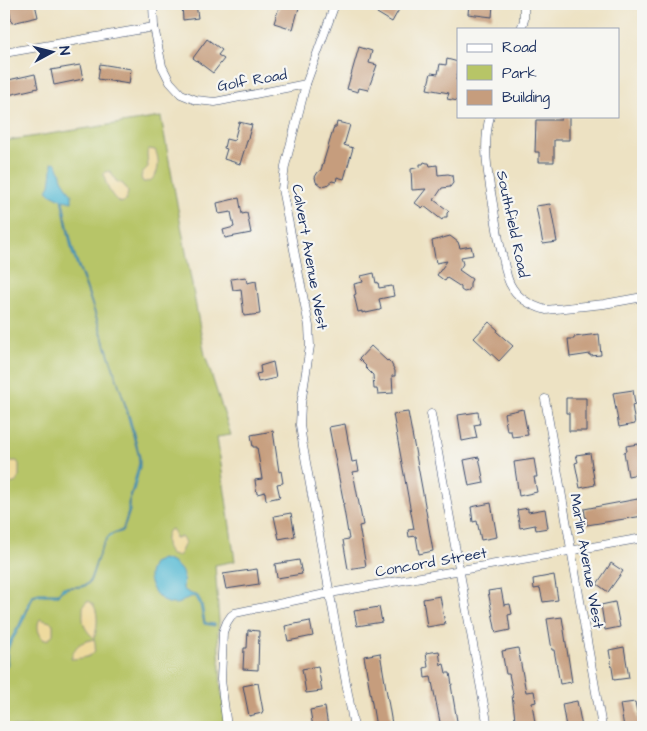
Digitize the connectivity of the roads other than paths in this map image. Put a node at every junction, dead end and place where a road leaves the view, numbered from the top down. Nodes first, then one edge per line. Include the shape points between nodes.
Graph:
1 (153, 4) edge
2 (335, 4) edge
3 (524, 4) edge
4 (154, 27) junction
5 (521, 28) edge
6 (4, 54) edge
7 (306, 84) junction
8 (490, 118) edge
9 (643, 298) edge
10 (545, 399) dead end
11 (431, 414) dead end
12 (643, 538) edge
13 (571, 550) junction
14 (460, 571) junction
15 (330, 593) junction
16 (227, 727) edge
17 (354, 727) edge
18 (488, 727) edge
19 (602, 727) edge

1 - 4 street, Golf Road
2 - 7 street, Calvert Avenue West
3 - 5 street
4 - 6 street
4 - 7 street, Golf Road via 162,66 170,82 181,94 196,100 214,102
7 - 15 street, Calvert Avenue West via 282,189 309,326 310,346 300,425
8 - 9 street, Southfield Road via 487,170 501,251 509,283 516,294 546,310
10 - 13 street, Marlin Avenue West
11 - 14 street
12 - 13 street, Concord Street
13 - 14 street, Concord Street
13 - 19 street, Marlin Avenue West
14 - 15 street, Concord Street
14 - 18 street
15 - 16 street, Concord Street via 231,616 223,632 221,680
15 - 17 street, Calvert Avenue West

